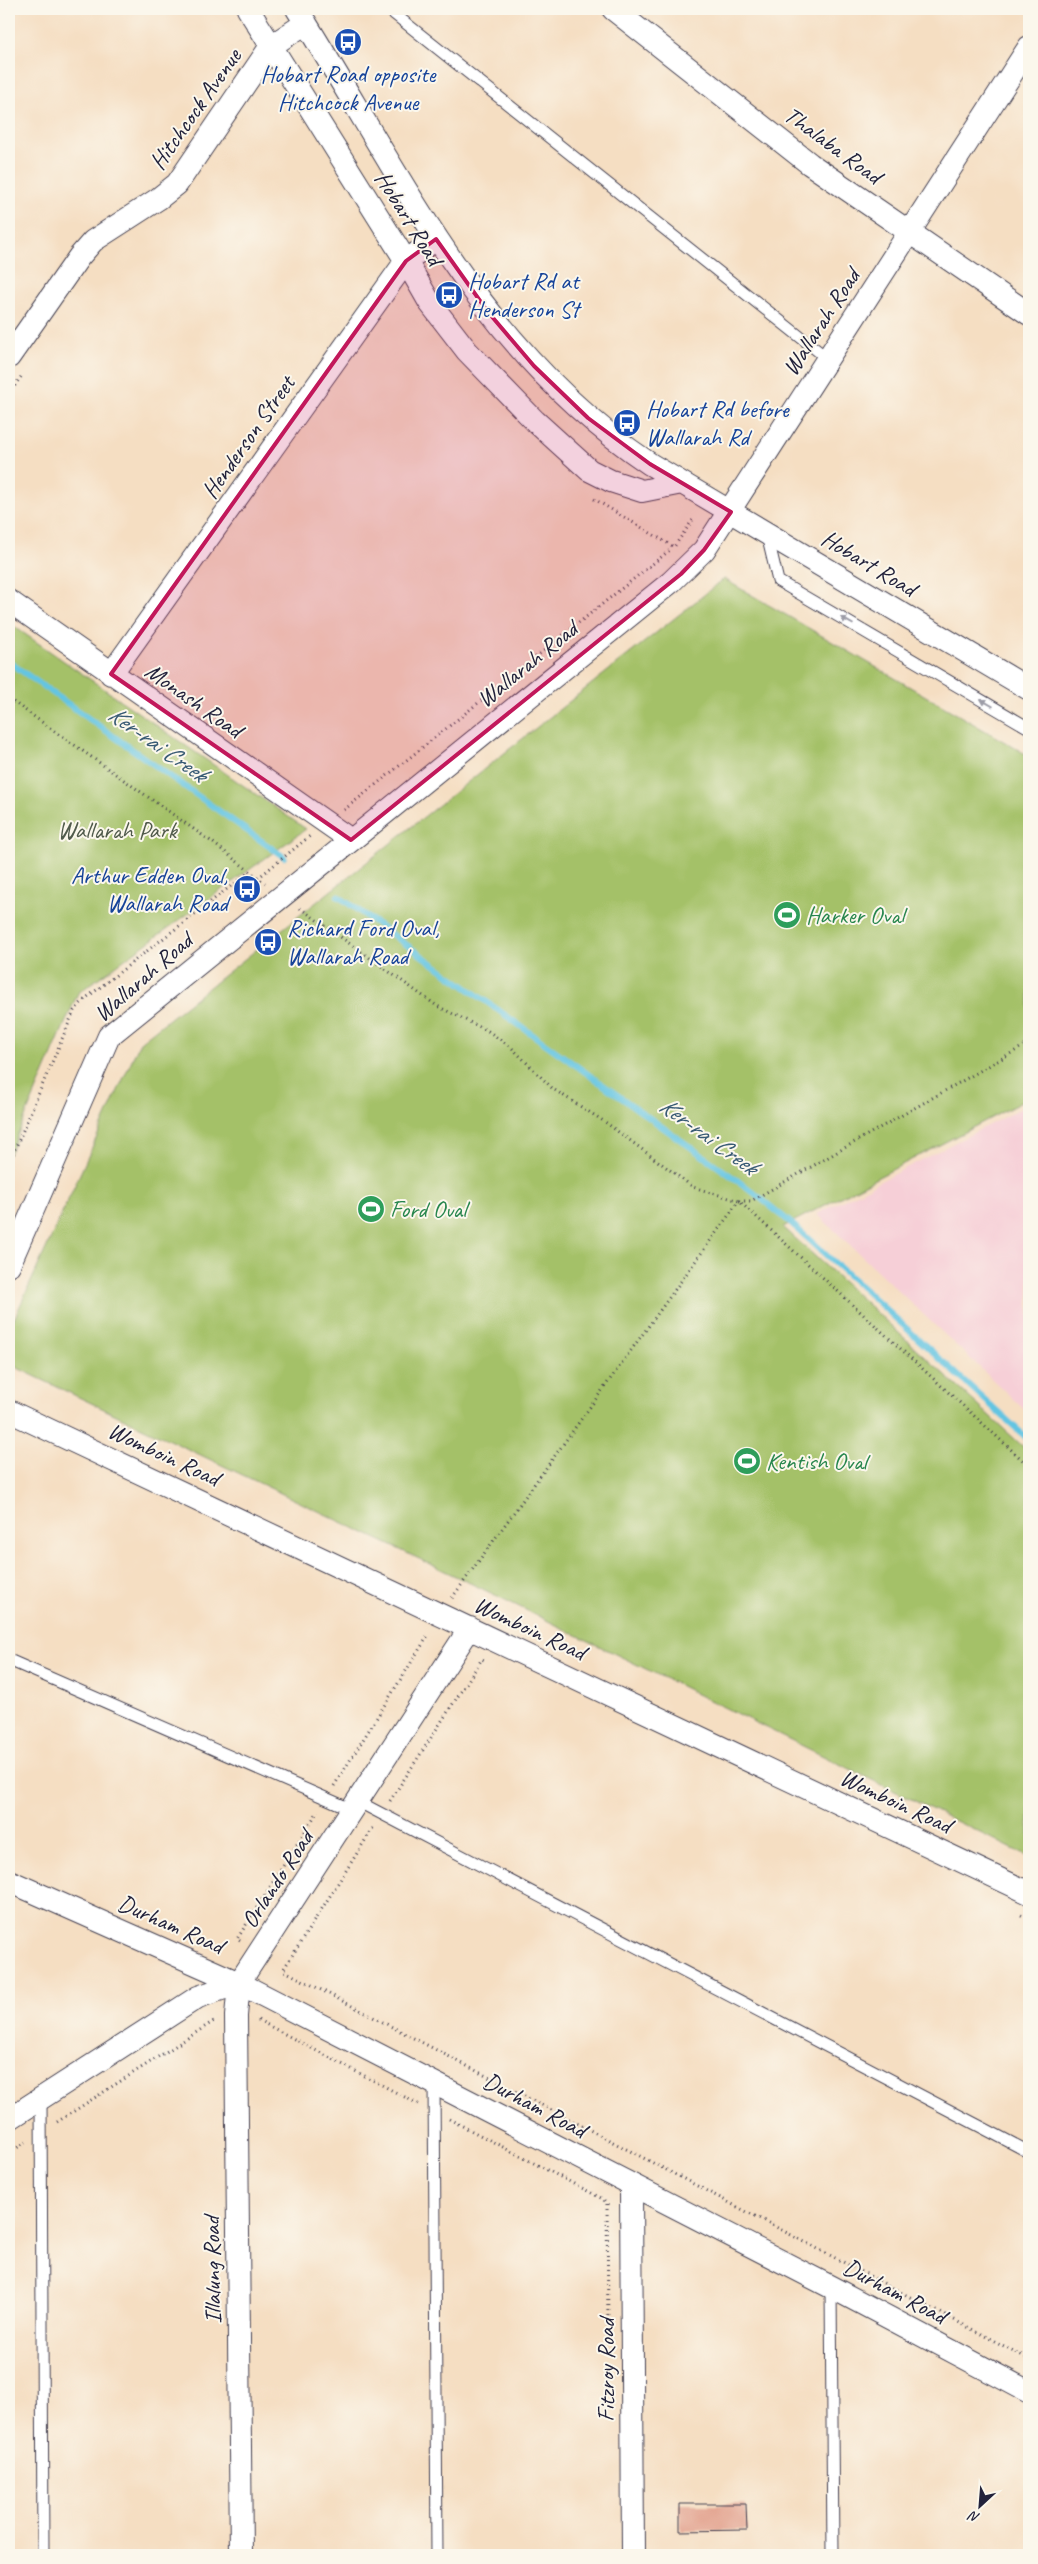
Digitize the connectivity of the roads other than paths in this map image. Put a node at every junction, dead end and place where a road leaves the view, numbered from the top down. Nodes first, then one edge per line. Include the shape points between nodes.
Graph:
1 (248, 9) edge
2 (388, 9) edge
3 (613, 9) edge
4 (301, 16) edge
5 (271, 46) junction
6 (1029, 47) edge
7 (910, 233) junction
8 (436, 238) junction
9 (406, 261) junction
10 (1029, 314) edge
11 (9, 358) edge
12 (828, 359) junction
13 (682, 483) junction
14 (731, 512) junction
15 (766, 533) junction
16 (9, 601) edge
17 (111, 674) junction
18 (1029, 689) edge
19 (1029, 728) edge
20 (351, 840) junction
21 (9, 1265) edge
22 (9, 1411) edge
23 (470, 1628) junction
24 (9, 1660) edge
25 (356, 1806) junction
26 (9, 1881) edge
27 (1029, 1893) edge
28 (239, 1984) junction
29 (434, 2082) junction
30 (41, 2098) junction
31 (9, 2119) edge
32 (1029, 2152) edge
33 (631, 2185) junction
34 (831, 2287) junction
35 (1029, 2392) edge
36 (43, 2555) edge
37 (241, 2555) edge
38 (437, 2555) edge
39 (633, 2555) edge
40 (833, 2555) edge

1 - 5 street, Hobart Road
2 - 12 lane
3 - 7 street, Thalaba Road via 810,164
4 - 5 street, Hitchcock Avenue
4 - 8 street, Hobart Road
5 - 9 street, Hobart Road
5 - 11 street, Hitchcock Avenue via 177,184 93,242 79,257
6 - 7 street, Wallarah Road
7 - 10 street, Thalaba Road
7 - 12 street, Wallarah Road
8 - 9 street, Henderson Street
8 - 13 street, Hobart Road via 482,305 534,366 616,441
9 - 13 street, Hobart Road via 430,304 467,352 588,470 642,491
9 - 17 street, Henderson Street
12 - 14 street, Wallarah Road
13 - 14 street, Hobart Road
14 - 15 street, Hobart Road
14 - 20 street, Wallarah Road via 704,550 676,578
15 - 18 street, Hobart Road
19 -> 15 lane via 778,581
16 - 17 street, Monash Road
17 - 20 street, Monash Road
20 - 21 street, Wallarah Road via 109,1036
22 - 23 street, Womboin Road
23 - 25 street, Orlando Road
23 - 27 street, Womboin Road
24 - 25 lane via 326,1798
25 - 28 street, Orlando Road
25 - 32 lane via 382,1814
26 - 28 street, Durham Road
28 - 29 street, Durham Road
28 - 30 street via 198,1998
28 - 37 street, Illalung Road via 236,2026
29 - 33 street, Durham Road
29 - 38 lane
30 - 31 street
30 - 36 lane
33 - 34 street, Durham Road
33 - 39 street, Fitzroy Road
34 - 35 street, Durham Road
34 - 40 lane

